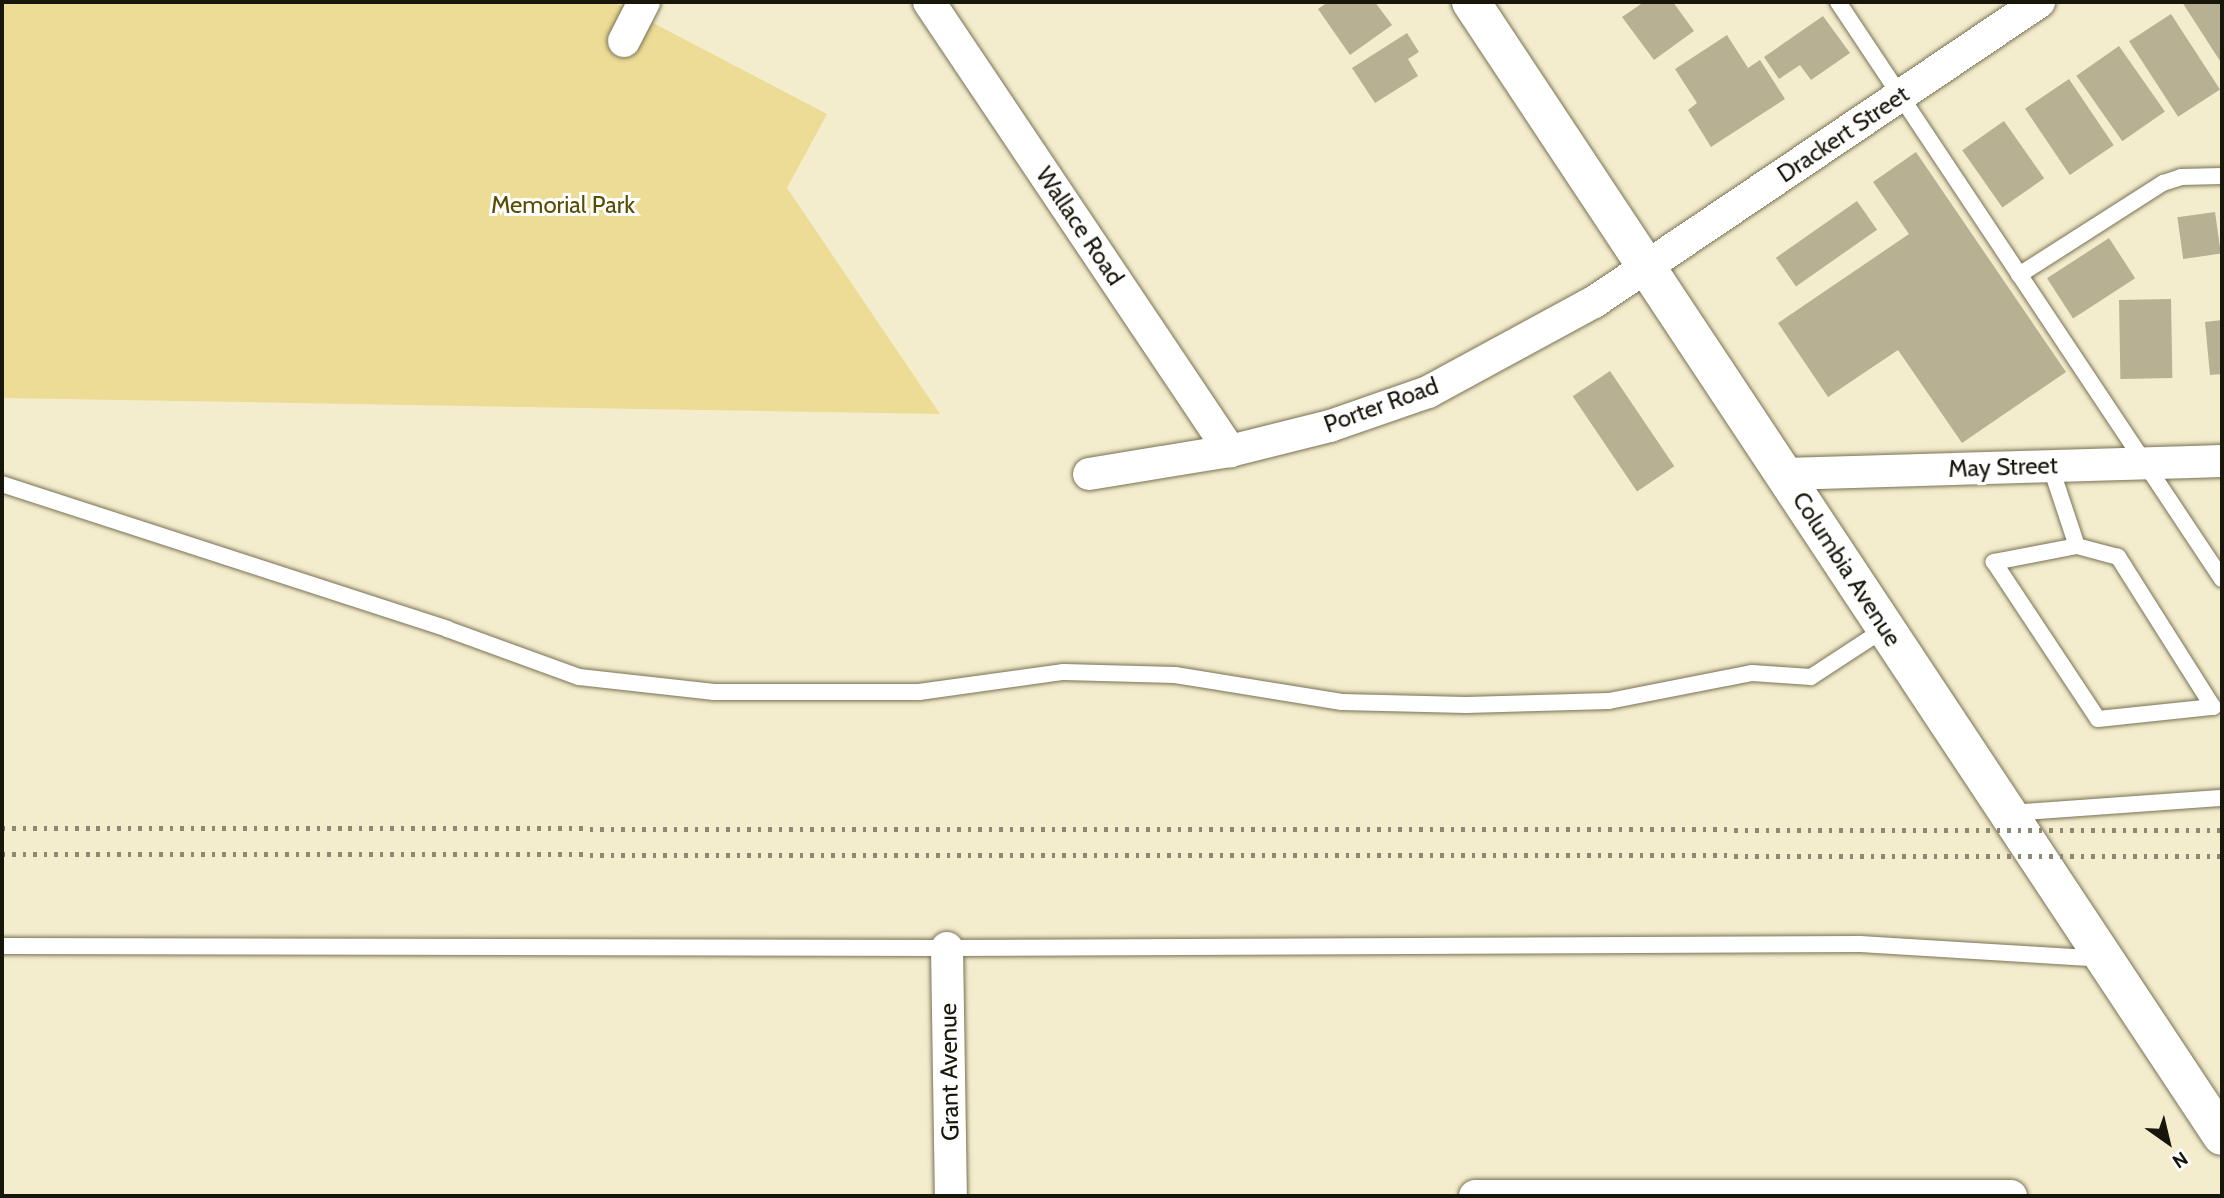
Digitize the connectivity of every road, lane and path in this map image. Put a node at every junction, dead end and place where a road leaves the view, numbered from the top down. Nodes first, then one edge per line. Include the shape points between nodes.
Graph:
1 (644, 2) edge
2 (929, 2) edge
3 (1471, 2) edge
4 (1838, 2) edge
5 (2039, 2) edge
6 (624, 41) dead end
7 (1900, 95) junction
8 (2222, 176) edge
9 (1647, 265) junction
10 (2019, 275) junction
11 (1230, 451) junction
12 (2222, 461) edge
13 (2144, 463) junction
14 (2050, 465) junction
15 (1089, 474) dead end
16 (1785, 474) junction
17 (2, 484) edge
18 (2077, 546) junction
19 (2222, 579) edge
20 (1886, 628) junction
21 (2222, 798) edge
22 (2009, 813) junction
23 (2, 946) edge
24 (947, 948) junction
25 (2105, 959) junction
26 (2222, 1136) edge
27 (951, 1196) edge
28 (1475, 1196) edge
29 (1926, 1196) edge
30 (2011, 1196) edge

1 - 6 street
2 - 11 street, Wallace Road
3 - 9 street, Columbia Avenue
4 - 7 lane
5 - 7 street, Drackert Street
7 - 9 street, Drackert Street
7 - 10 lane
8 - 10 lane via 2181,177 2163,183
9 - 11 street, Porter Road via 1594,302 1428,392 1330,426
9 - 16 street, Columbia Avenue
10 - 13 lane
11 - 15 street, Porter Road
12 - 13 street, May Street
13 - 14 street, May Street
13 - 19 lane
14 - 16 street, May Street
14 - 18 lane
16 - 20 street, Columbia Avenue
17 - 20 lane via 447,629 579,677 714,692 919,692 1064,672 1175,675 1342,702 1609,701 1752,673 1811,677
18 - 18 lane via 1994,562 2098,719 2213,707 2118,557
20 - 22 street, Columbia Avenue
21 - 22 lane
22 - 25 street, Columbia Avenue
23 - 24 lane
24 - 25 lane via 1860,944
24 - 27 street, Grant Avenue
25 - 26 street, Columbia Avenue
28 - 29 street
29 - 30 street

